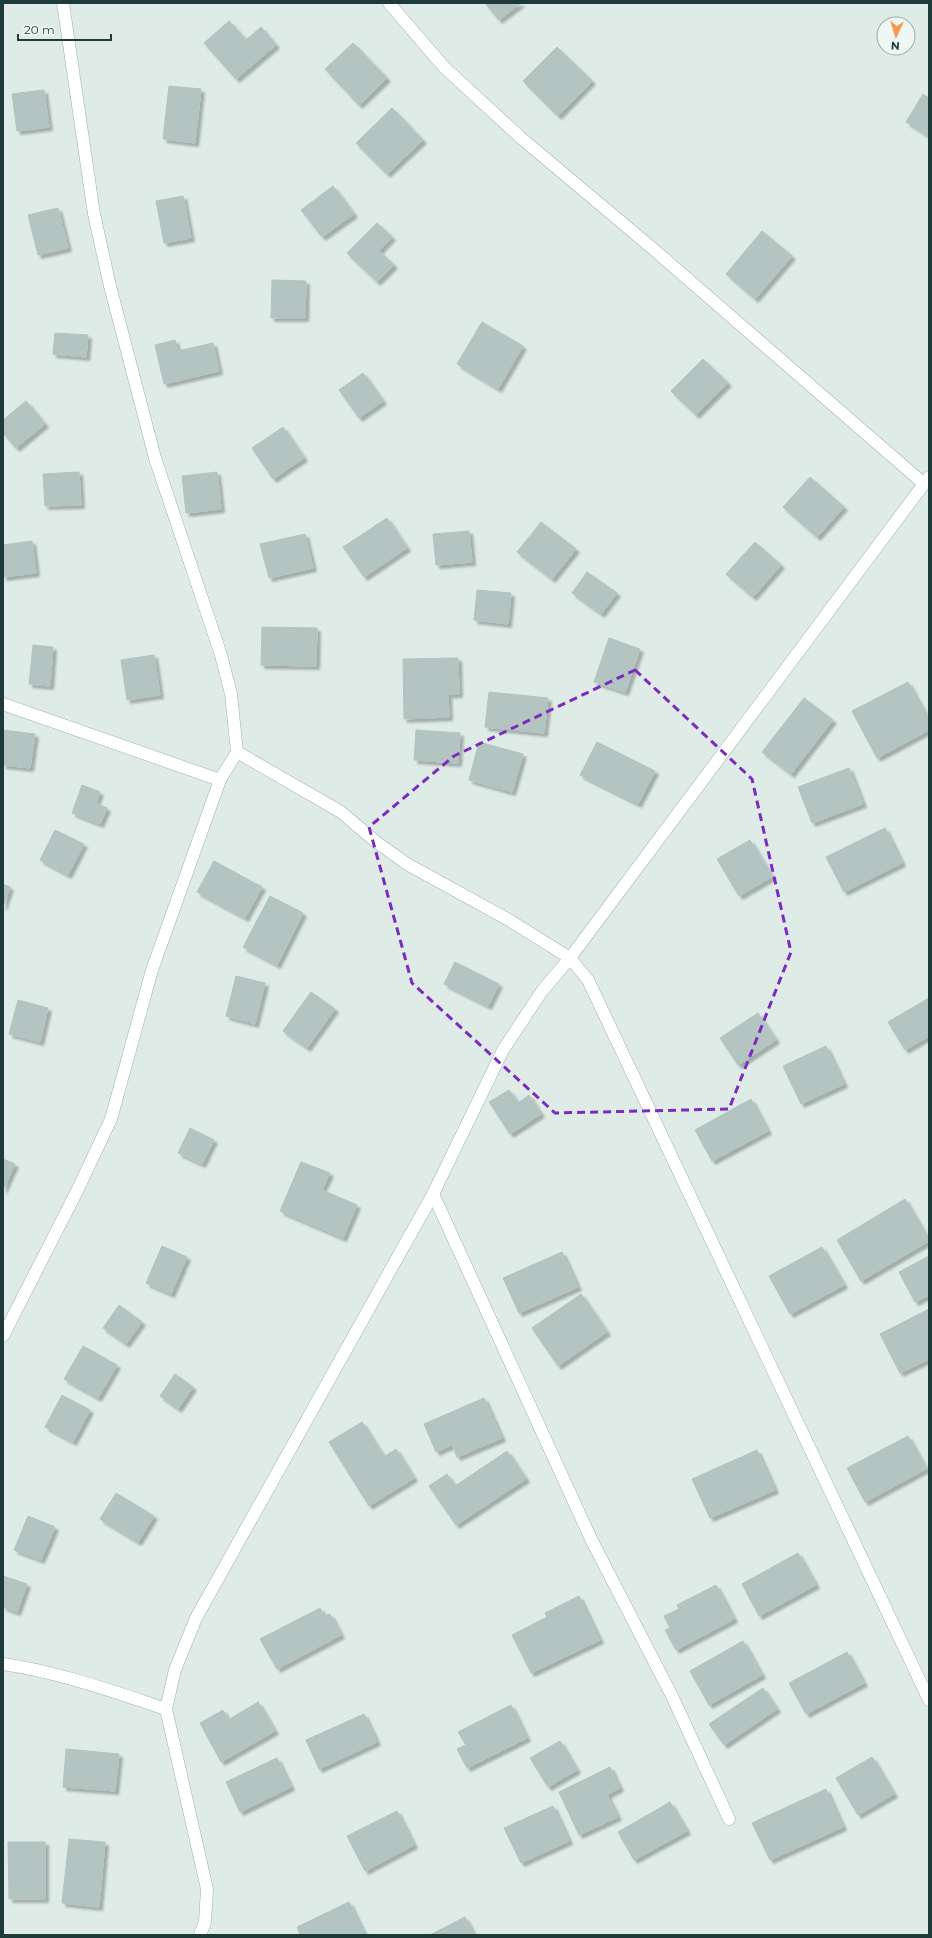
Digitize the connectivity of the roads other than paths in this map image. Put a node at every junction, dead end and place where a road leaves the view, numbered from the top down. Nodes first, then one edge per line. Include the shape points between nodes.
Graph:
1 (63, 3) edge
2 (389, 3) edge
3 (926, 480) edge
4 (3, 704) edge
5 (237, 752) junction
6 (220, 780) junction
7 (570, 958) junction
8 (433, 1194) junction
9 (3, 1336) edge
10 (3, 1664) edge
11 (929, 1700) edge
12 (166, 1709) junction
13 (729, 1819) dead end
14 (200, 1935) edge

1 - 5 street via 94,214 110,286 155,458 221,655 231,694
2 - 3 street via 444,67 520,137
3 - 7 street
4 - 6 street
5 - 6 street
5 - 7 street via 341,812 407,864 509,920
6 - 9 street via 152,970 111,1119
7 - 8 street via 542,991 503,1050
7 - 11 street via 588,980 607,1018
8 - 12 street via 196,1618 175,1670
8 - 13 street via 591,1539 672,1696
10 - 12 street via 30,1668 94,1685
12 - 14 street via 207,1889 205,1922

